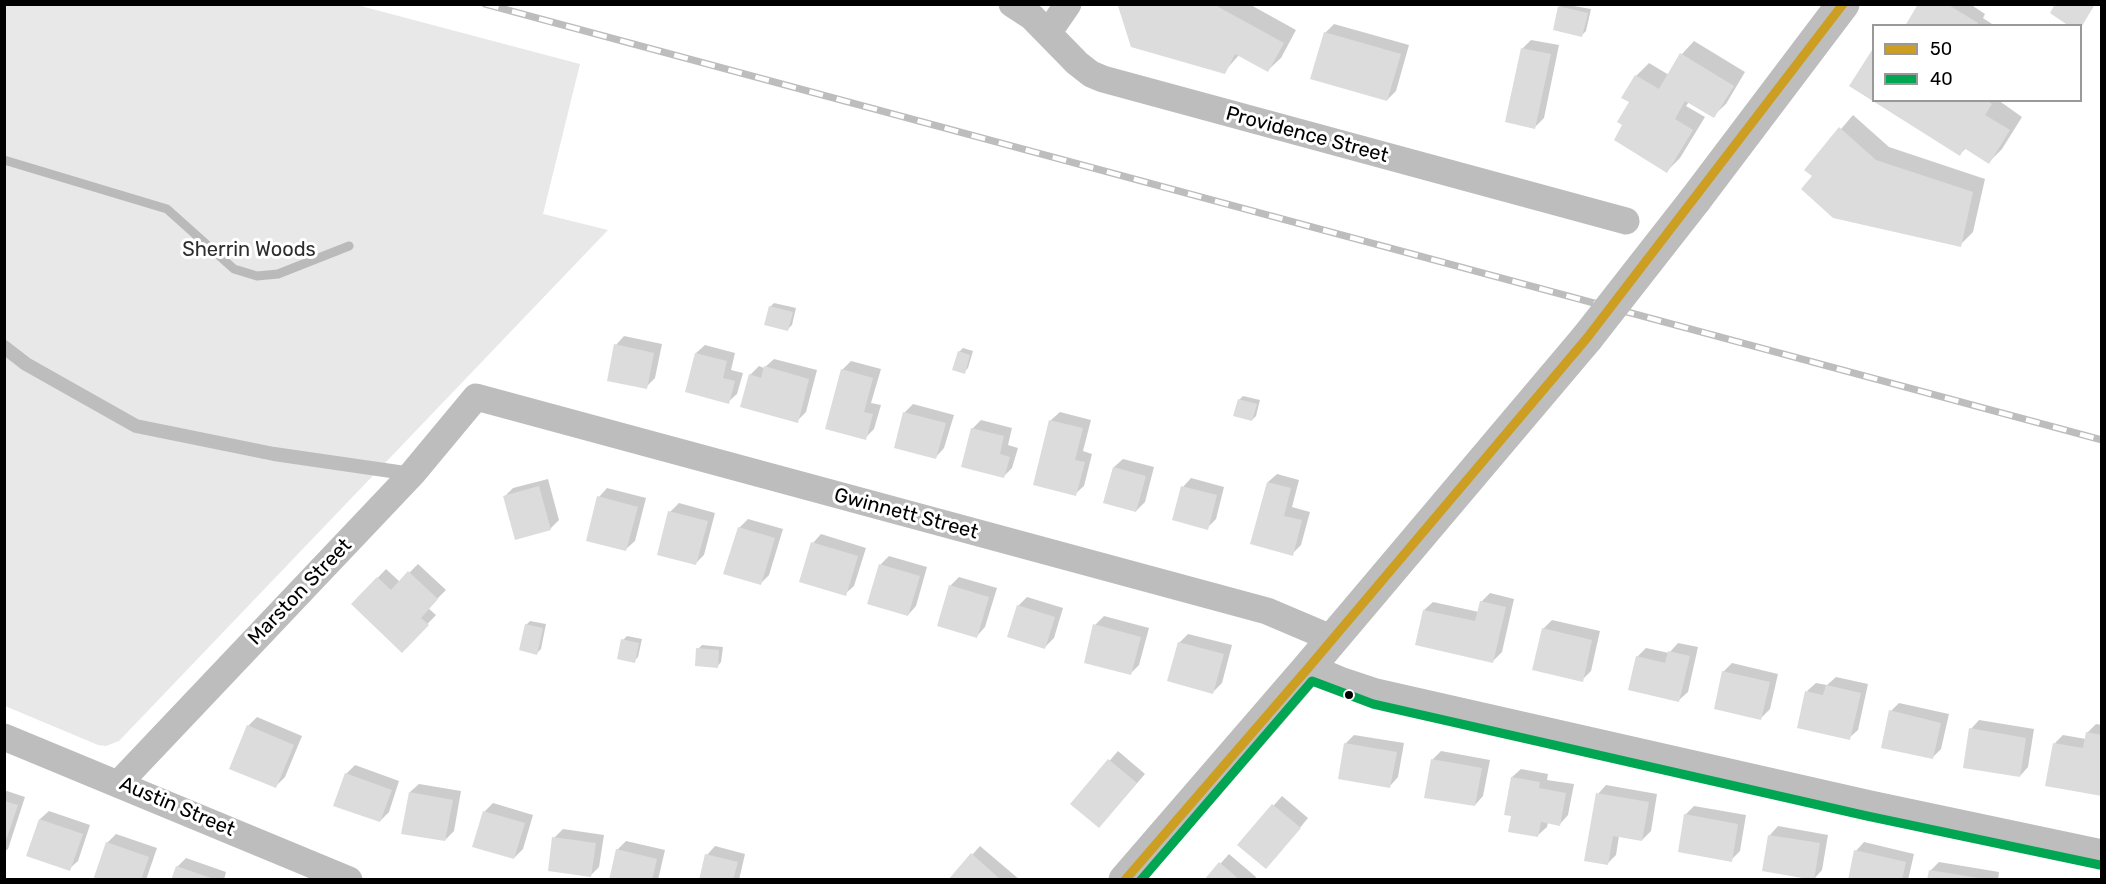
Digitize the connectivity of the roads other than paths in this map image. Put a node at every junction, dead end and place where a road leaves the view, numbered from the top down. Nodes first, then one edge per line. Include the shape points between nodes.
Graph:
1 (1012, 4) edge
2 (1068, 4) edge
3 (1843, 4) edge
4 (1048, 33) junction
5 (1626, 221) dead end
6 (4, 347) edge
7 (476, 397) joint
8 (412, 474) junction
9 (1333, 639) junction
10 (1310, 667) junction
11 (4, 737) edge
12 (119, 783) junction
13 (2102, 853) edge
14 (349, 879) edge
15 (1125, 879) edge

1 - 4 street, Providence Street
2 - 4 street
3 - 9 street, bridge via 1587,338
4 - 5 street, Providence Street via 1091,74 1120,85
6 - 8 lane via 26,364 136,426 274,454
7 - 8 street, Marston Street
7 - 9 street, Gwinnett Street via 1267,611
8 - 12 street, Marston Street
9 - 10 street
10 - 13 street via 1376,692
10 - 15 street
11 - 12 street, Austin Street
12 - 14 street, Austin Street

